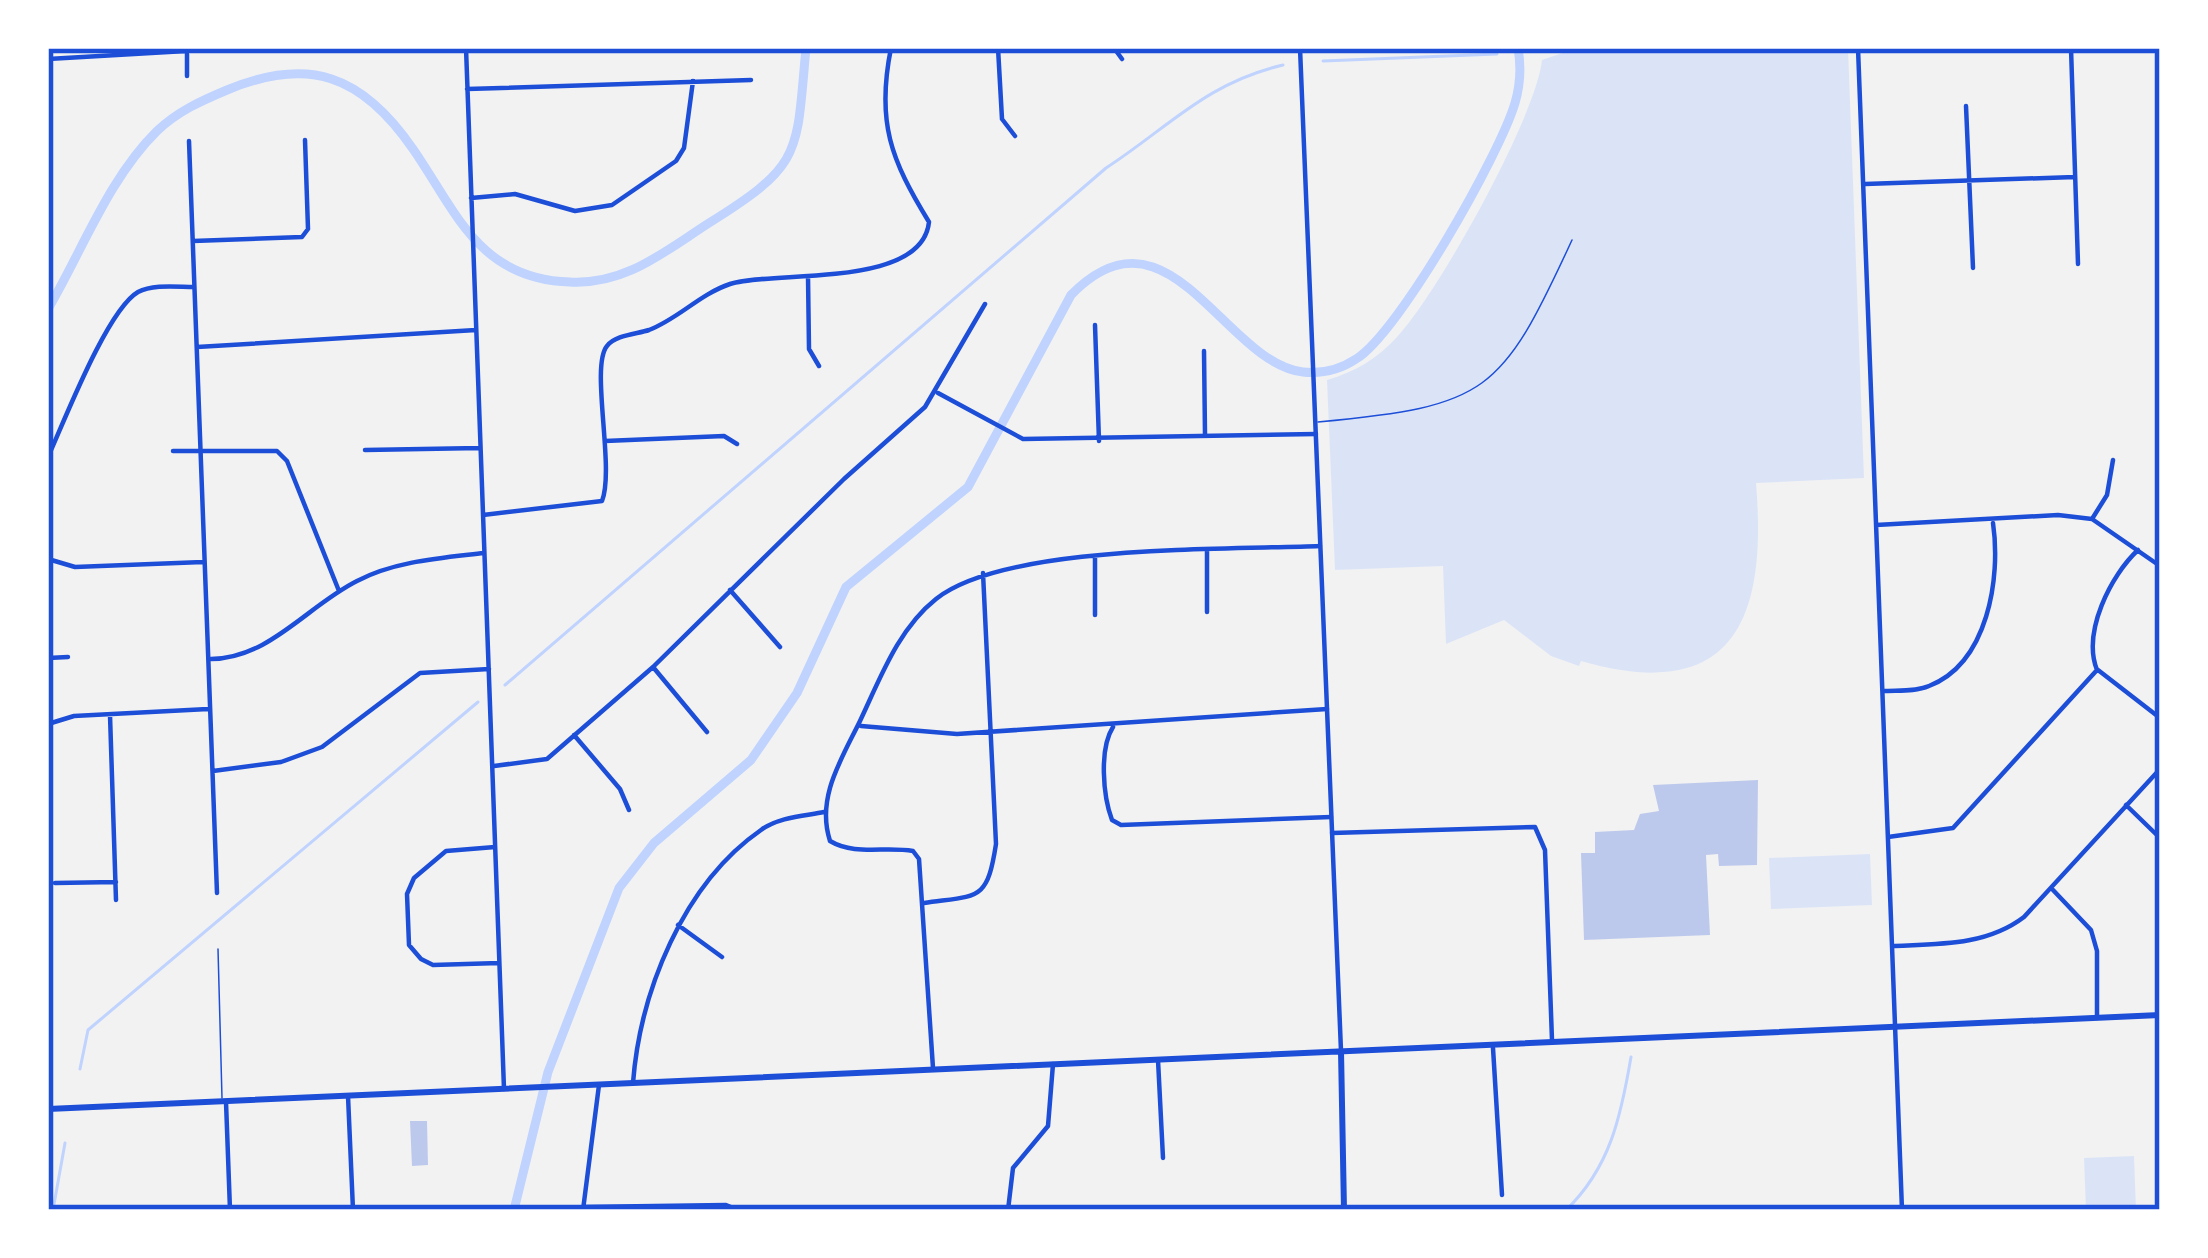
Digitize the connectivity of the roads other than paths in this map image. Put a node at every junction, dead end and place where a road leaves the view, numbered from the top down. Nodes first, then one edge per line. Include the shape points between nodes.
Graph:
1 (466, 48) edge
2 (891, 48) edge
3 (998, 48) edge
4 (1114, 48) edge
5 (1300, 48) edge
6 (1858, 48) edge
7 (2071, 48) edge
8 (186, 50) edge
9 (48, 59) edge
10 (1122, 59) dead end
11 (187, 76) dead end
12 (751, 80) dead end
13 (693, 81) junction
14 (467, 89) junction
15 (1966, 106) dead end
16 (1015, 136) dead end
17 (305, 140) dead end
18 (189, 141) dead end
19 (2075, 177) junction
20 (1969, 180) junction
21 (1863, 184) junction
22 (471, 198) junction
23 (1573, 240) dead end
24 (193, 241) junction
25 (2078, 264) dead end
26 (1972, 268) dead end
27 (808, 276) junction
28 (194, 286) junction
29 (986, 304) dead end
30 (1095, 325) dead end
31 (476, 330) junction
32 (197, 346) junction
33 (1204, 351) dead end
34 (819, 366) dead end
35 (936, 392) junction
36 (1315, 422) junction
37 (1316, 434) junction
38 (1205, 436) junction
39 (605, 441) junction
40 (1099, 441) junction
41 (737, 444) dead end
42 (480, 448) junction
43 (365, 450) dead end
44 (173, 451) dead end
45 (201, 452) junction
46 (48, 457) edge
47 (2113, 460) dead end
48 (483, 515) junction
49 (2092, 519) junction
50 (1993, 521) junction
51 (1876, 525) junction
52 (1320, 546) junction
53 (2138, 550) junction
54 (1207, 551) junction
55 (484, 554) junction
56 (1096, 558) junction
57 (48, 559) edge
58 (205, 562) junction
59 (2160, 566) edge
60 (983, 572) junction
61 (730, 590) junction
62 (339, 592) junction
63 (1207, 612) dead end
64 (1095, 615) dead end
65 (780, 647) dead end
66 (68, 657) dead end
67 (48, 658) edge
68 (208, 659) junction
69 (653, 667) junction
70 (489, 669) junction
71 (2097, 670) junction
72 (1882, 691) junction
73 (210, 709) junction
74 (1327, 709) junction
75 (110, 715) junction
76 (2160, 718) edge
77 (48, 724) edge
78 (858, 725) junction
79 (1113, 727) junction
80 (707, 732) dead end
81 (992, 732) junction
82 (574, 735) junction
83 (492, 766) junction
84 (2160, 769) edge
85 (212, 771) junction
86 (2126, 805) junction
87 (629, 810) dead end
88 (824, 812) junction
89 (1331, 817) junction
90 (1332, 833) junction
91 (1888, 837) junction
92 (2160, 838) edge
93 (495, 847) junction
94 (116, 882) junction
95 (55, 884) dead end
96 (2051, 888) junction
97 (217, 893) dead end
98 (116, 900) dead end
99 (924, 903) junction
100 (678, 925) junction
101 (1892, 946) junction
102 (218, 949) dead end
103 (722, 957) dead end
104 (500, 963) junction
105 (2160, 1016) edge
106 (2097, 1018) junction
107 (1895, 1026) junction
108 (1552, 1044) junction
109 (1493, 1048) junction
110 (1341, 1051) junction
111 (1158, 1060) junction
112 (1053, 1064) junction
113 (933, 1070) junction
114 (633, 1083) junction
115 (599, 1085) junction
116 (504, 1090) junction
117 (349, 1096) junction
118 (224, 1102) junction
119 (48, 1109) edge
120 (1162, 1158) dead end
121 (1502, 1195) dead end
122 (583, 1209) edge
123 (230, 1210) edge
124 (353, 1210) edge
125 (738, 1210) edge
126 (1008, 1210) edge
127 (1344, 1210) edge
128 (1902, 1210) edge

1 - 14 street
2 - 27 street via 886,127 895,167 928,231 915,248 874,268
3 - 16 street via 1002,118
4 - 10 street
5 - 36 street
6 - 21 street
7 - 19 street
8 - 9 street
8 - 11 street
12 - 13 street
13 - 14 street
13 - 22 street via 685,148 612,205 587,211 515,194
14 - 22 street
15 - 20 street
17 - 24 street via 302,237
18 - 24 street
19 - 20 street
19 - 25 street
20 - 21 street
20 - 26 street
21 - 51 street
22 - 31 street
23 - 36 lane via 1536,322 1470,394 1396,415
24 - 28 street
27 - 34 street via 809,349
27 - 39 street via 725,286 606,346
28 - 32 street
28 - 46 street via 148,288 127,302
29 - 35 street
30 - 40 street
31 - 32 street
31 - 42 street
32 - 45 street
33 - 38 street
35 - 40 street via 1009,434
35 - 61 street
36 - 37 street
37 - 38 street
37 - 52 street
38 - 40 street
39 - 41 street via 724,436
39 - 48 street via 602,501
42 - 43 street
42 - 48 street
44 - 45 street
45 - 58 street
45 - 62 street via 277,451 287,460
47 - 49 street via 2107,495
48 - 55 street
49 - 50 street
49 - 53 street
50 - 51 street
50 - 72 street via 1993,597 1959,665 1924,689
51 - 72 street
52 - 54 street
52 - 74 street
53 - 59 street
53 - 71 street via 2107,593 2094,642
54 - 56 street
54 - 63 street
55 - 62 street via 382,571
55 - 70 street
56 - 60 street
56 - 64 street
57 - 58 street via 76,567
58 - 68 street
60 - 78 street via 933,601 899,640
60 - 81 street
61 - 65 street
61 - 69 street
62 - 68 street via 252,651
66 - 67 street
68 - 73 street
69 - 80 street
69 - 82 street
70 - 83 street
70 - 85 street via 420,673 322,746 280,762
71 - 76 street
71 - 91 street via 1953,828
72 - 91 street
73 - 75 street
73 - 85 street
74 - 79 street
74 - 89 street
75 - 77 street
75 - 94 street
78 - 81 street
78 - 88 street
79 - 81 street
79 - 89 street via 1106,806 1121,825
81 - 99 street via 996,844 988,890
82 - 83 street via 530,765
82 - 87 street
83 - 93 street
84 - 86 street
85 - 97 street
86 - 92 street
86 - 96 street
88 - 99 street via 839,847 913,851
88 - 100 street via 762,828
89 - 90 street
90 - 108 street via 1537,829 1545,850
90 - 110 street
91 - 101 street
93 - 104 street
93 - 104 street via 446,851 406,894 410,945 421,959
94 - 95 street
94 - 98 street
96 - 101 street via 2004,933
96 - 106 street via 2091,930
99 - 113 street
100 - 103 street
100 - 114 street via 637,1030
101 - 107 street
102 - 118 lane
104 - 116 street
105 - 106 main road
106 - 107 main road
107 - 108 main road
107 - 128 street
108 - 109 main road
109 - 110 main road
109 - 121 street
110 - 111 main road
110 - 127 main road
111 - 112 main road
111 - 120 street
112 - 113 main road
112 - 126 street via 1048,1126 1013,1168
113 - 114 main road
114 - 115 main road
115 - 116 main road
115 - 122 street
116 - 117 main road
117 - 118 main road
117 - 124 street
118 - 119 main road
118 - 123 street
122 - 125 street

